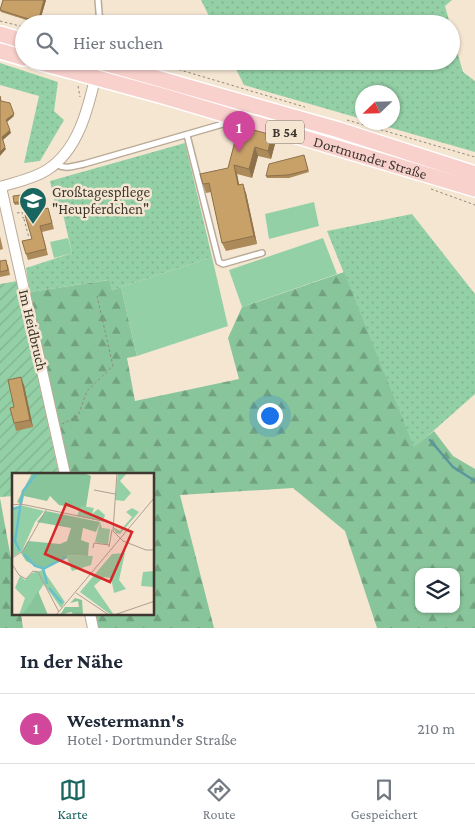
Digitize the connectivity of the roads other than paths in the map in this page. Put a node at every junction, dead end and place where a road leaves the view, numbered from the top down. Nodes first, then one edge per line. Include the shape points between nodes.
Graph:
1 (98, 0) edge
2 (99, 15) edge
3 (0, 34) edge
4 (15, 38) edge
5 (0, 51) edge
6 (15, 55) edge
7 (67, 70) edge
8 (96, 70) edge
9 (129, 70) edge
10 (95, 78) junction
11 (223, 124) dead end
12 (187, 135) junction
13 (56, 164) junction
14 (475, 174) edge
15 (0, 187) edge
16 (475, 189) edge
17 (262, 253) dead end
18 (65, 473) edge

1 - 2 lane
3 - 4 main road
5 - 6 main road
7 - 10 main road, Dortmunder Straße / B 54
8 - 10 street
9 - 14 main road, Dortmunder Straße / B 54 via 339,130
10 - 13 street via 86,116
10 - 16 main road, Dortmunder Straße / B 54
11 - 12 lane
12 - 13 lane via 84,164 69,167
12 - 17 lane via 219,262 223,264
13 - 15 street via 35,176
15 - 18 street, Im Heidbruch

